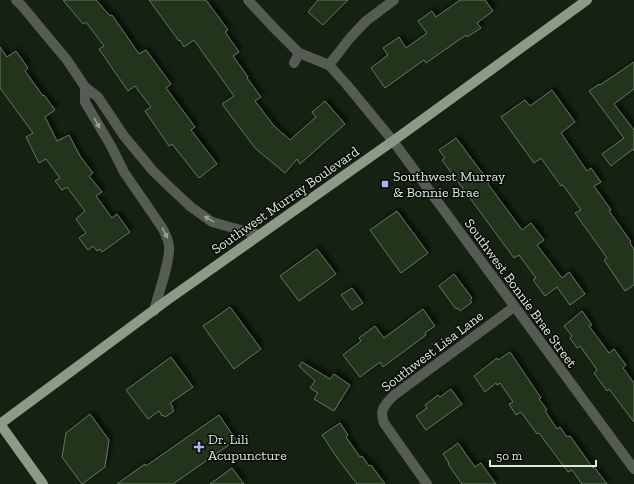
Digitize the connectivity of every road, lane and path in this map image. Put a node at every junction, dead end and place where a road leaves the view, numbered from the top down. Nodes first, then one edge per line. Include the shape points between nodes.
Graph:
1 (16, 0) edge
2 (248, 0) edge
3 (394, 0) edge
4 (587, 0) edge
5 (299, 53) junction
6 (294, 63) dead end
7 (329, 65) junction
8 (85, 87) junction
9 (392, 141) junction
10 (259, 235) junction
11 (514, 307) junction
12 (154, 311) junction
13 (0, 424) edge
14 (634, 469) edge
15 (43, 484) edge
16 (427, 484) edge

1 - 8 street via 68,60
2 - 5 street, Southwest Bonnie Brae Street
3 - 7 street via 350,38
4 - 9 main road, Southwest Murray Boulevard
5 - 6 street
5 - 7 street, Southwest Bonnie Brae Street
7 - 9 street, Southwest Bonnie Brae Street
10 -> 8 street via 212,222 191,207 153,170 124,136 98,97
8 -> 12 street via 85,102 124,172 167,238 169,257
9 - 10 main road, Southwest Murray Boulevard
9 - 11 street, Southwest Bonnie Brae Street
10 - 12 main road, Southwest Murray Boulevard
11 - 14 street, Southwest Bonnie Brae Street
11 - 16 street, Southwest Lisa Lane via 393,396 381,412 384,423
12 - 13 main road, Southwest Murray Boulevard
13 - 15 main road

